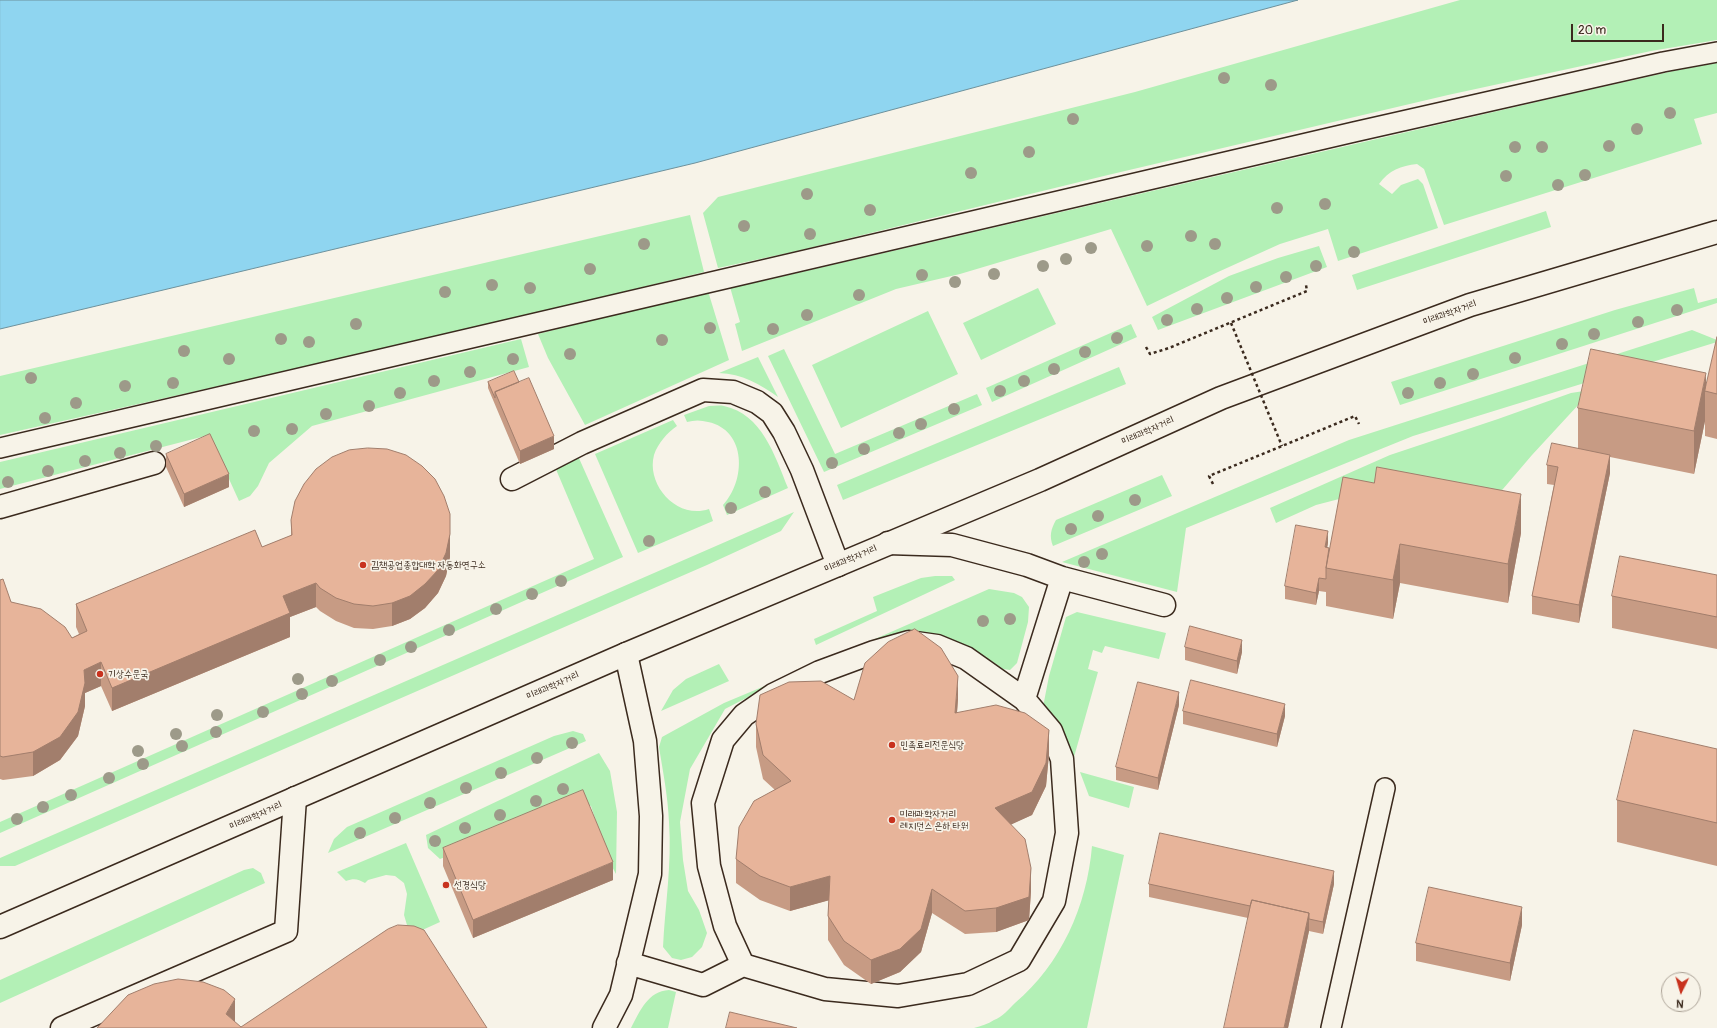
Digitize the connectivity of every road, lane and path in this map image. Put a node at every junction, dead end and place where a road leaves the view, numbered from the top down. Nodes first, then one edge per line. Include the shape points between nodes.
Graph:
1 (1717, 52) edge
2 (1717, 232) edge
3 (1306, 285) dead end
4 (1231, 323) junction
5 (1146, 347) dead end
6 (1359, 424) dead end
7 (1282, 446) junction
8 (0, 448) edge
9 (154, 463) dead end
10 (512, 479) dead end
11 (1213, 484) dead end
12 (0, 507) edge
13 (888, 543) junction
14 (838, 565) junction
15 (1062, 578) junction
16 (1164, 605) dead end
17 (626, 654) junction
18 (1024, 699) junction
19 (1385, 788) dead end
20 (295, 798) junction
21 (0, 927) edge
22 (628, 964) junction
23 (743, 965) junction
24 (62, 1028) edge
25 (604, 1028) edge
26 (1331, 1028) edge

1 - 8 lane via 1354,132
2 - 13 street, 미래과학자거리 via 1462,307 1221,398 1040,480
3 - 4 path via 1307,291
4 - 5 path via 1150,354
4 - 7 path, bridge
6 - 7 path via 1355,416
7 - 11 path via 1209,476
9 - 12 street
10 - 14 street via 582,443 703,390 733,392 757,402 772,413 784,432 802,470
13 - 14 street, 미래과학자거리
13 - 15 street via 952,545 1027,565
14 - 17 street, 미래과학자거리
15 - 16 street
15 - 18 street
17 - 20 street, 미래과학자거리
17 - 22 street via 645,741 651,816 650,874
18 - 23 street via 1051,731 1062,759 1066,833 1054,901 1019,960 968,984 898,996 825,990
18 - 23 street via 966,658 937,646 909,642 820,672 773,696 744,715 723,740 703,803 708,866 725,926
19 - 26 lane
20 - 21 street, 미래과학자거리
20 - 24 street via 286,931
22 - 23 street via 703,984
22 - 25 street via 621,995

